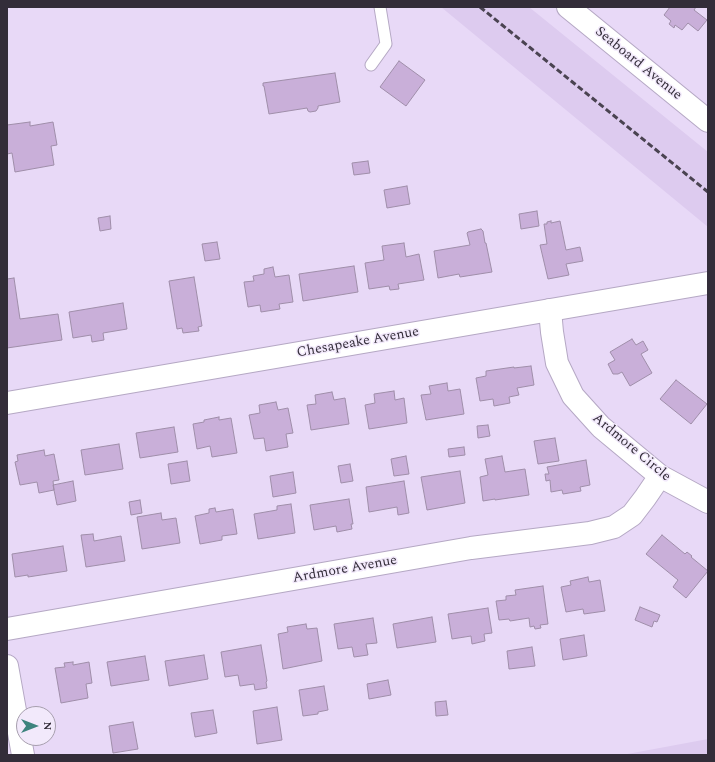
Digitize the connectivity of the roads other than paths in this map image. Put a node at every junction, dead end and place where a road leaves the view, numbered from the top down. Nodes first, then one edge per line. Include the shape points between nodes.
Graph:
1 (380, 7) edge
2 (568, 7) edge
3 (371, 65) dead end
4 (708, 120) edge
5 (708, 283) edge
6 (550, 310) junction
7 (7, 403) edge
8 (660, 476) junction
9 (708, 502) edge
10 (7, 629) edge
11 (7, 666) edge
12 (23, 755) edge

1 - 3 lane via 386,44
2 - 4 street, Seaboard Avenue
5 - 6 street, Chesapeake Avenue
6 - 7 street, Chesapeake Avenue
6 - 8 street, Ardmore Circle via 557,363 573,396 601,427
8 - 9 street, Ardmore Circle
8 - 10 street, Ardmore Avenue via 632,515 614,527 590,533 471,548
11 - 12 street

